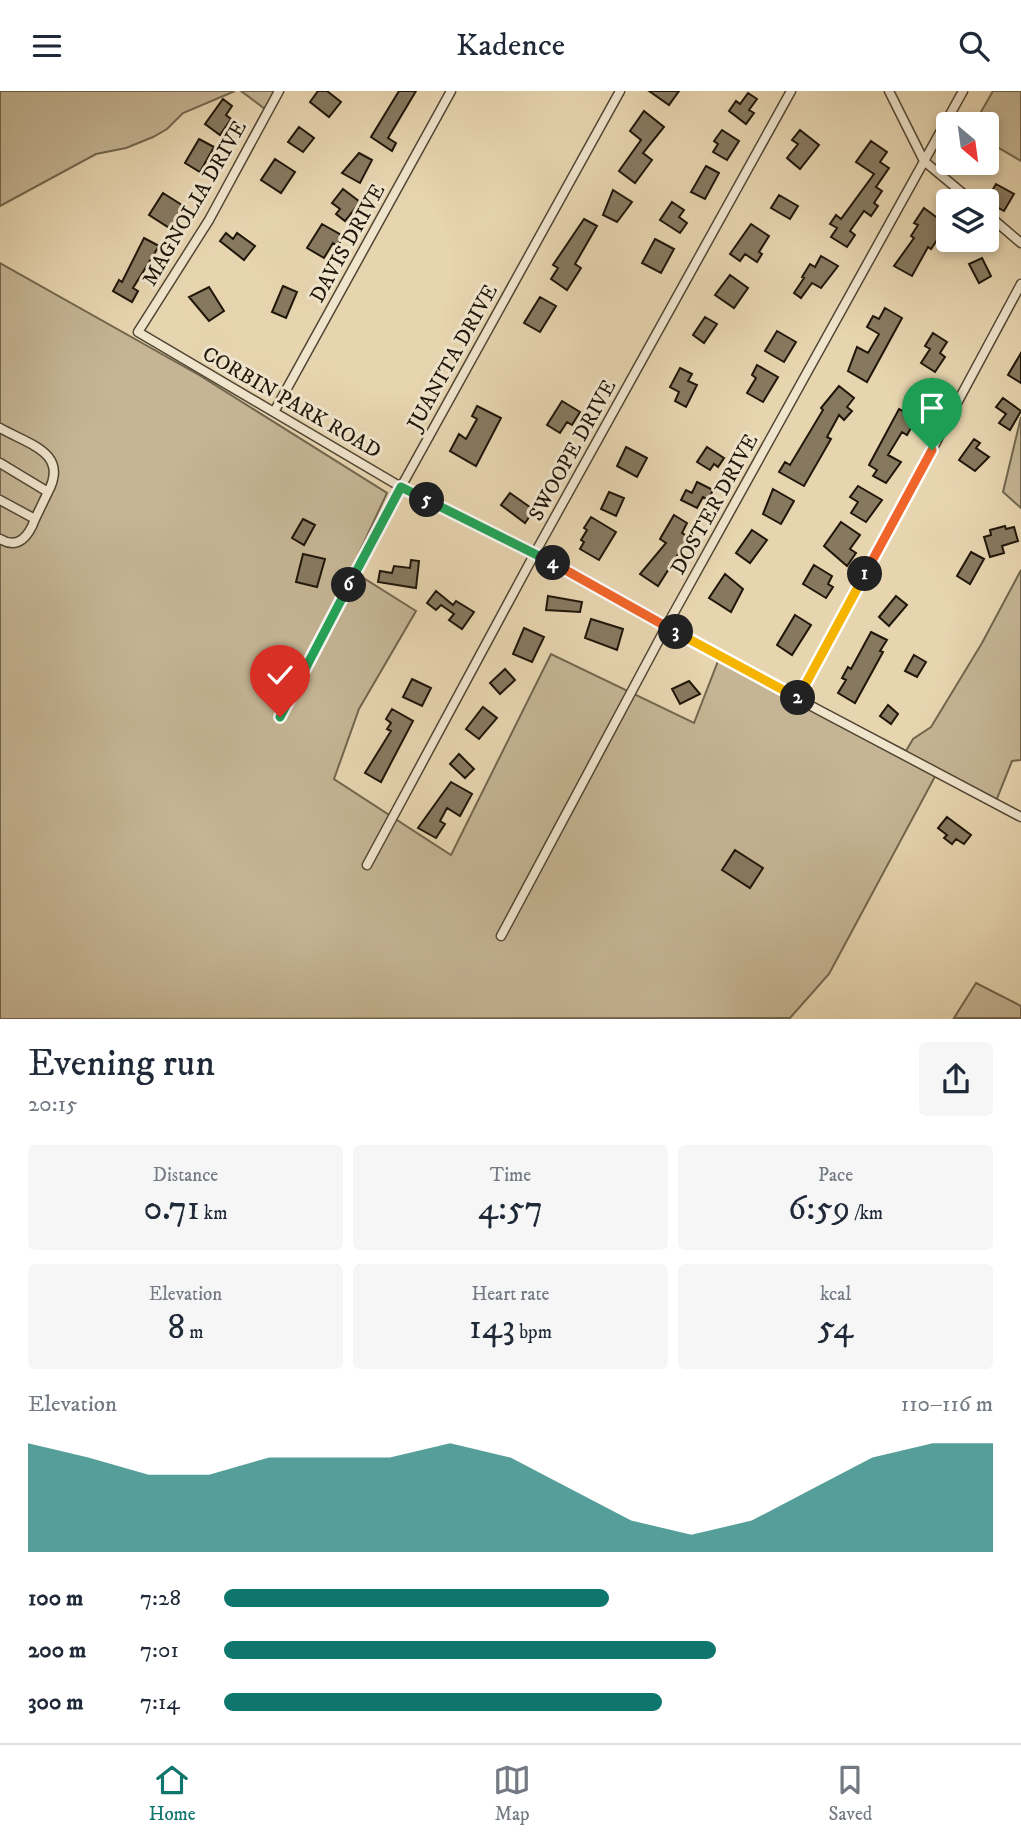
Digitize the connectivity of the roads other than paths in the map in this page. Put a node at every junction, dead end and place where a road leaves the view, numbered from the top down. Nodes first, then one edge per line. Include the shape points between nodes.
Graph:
1 (279, 91) edge
2 (451, 91) edge
3 (620, 91) edge
4 (791, 91) edge
5 (889, 91) edge
6 (963, 91) edge
7 (925, 161) junction
8 (958, 189) edge
9 (999, 224) edge
10 (1021, 243) edge
11 (1021, 284) edge
12 (138, 332) joint
13 (274, 412) junction
14 (0, 428) edge
15 (0, 463) edge
16 (401, 487) junction
17 (48, 492) junction
18 (0, 500) edge
19 (35, 519) junction
20 (0, 539) edge
21 (535, 553) junction
22 (666, 627) junction
23 (798, 699) junction
24 (280, 717) dead end
25 (1021, 817) edge
26 (367, 865) dead end
27 (501, 936) dead end

1 - 12 street, MAGNOLIA DRIVE via 209,220
2 - 13 street, DAVIS DRIVE
3 - 16 street, JUANITA DRIVE
4 - 21 street, SWOOPE DRIVE
5 - 7 street
6 - 7 street, DOSTER DRIVE
7 - 8 street
7 - 22 street, DOSTER DRIVE
9 - 10 street
11 - 23 street
12 - 13 street, CORBIN PARK ROAD
13 - 16 street, CORBIN PARK ROAD
14 - 17 street via 47,454 54,463 56,477
15 - 17 street
16 - 21 street, CORBIN PARK ROAD
16 - 24 street, JUANITA DRIVE
17 - 19 street
18 - 19 street
19 - 20 street via 30,534 19,543
21 - 22 street, CORBIN PARK ROAD
21 - 26 street, SWOOPE DRIVE
22 - 23 street, CORBIN PARK ROAD
22 - 27 street, DOSTER DRIVE
23 - 25 street, CORBIN PARK ROAD

